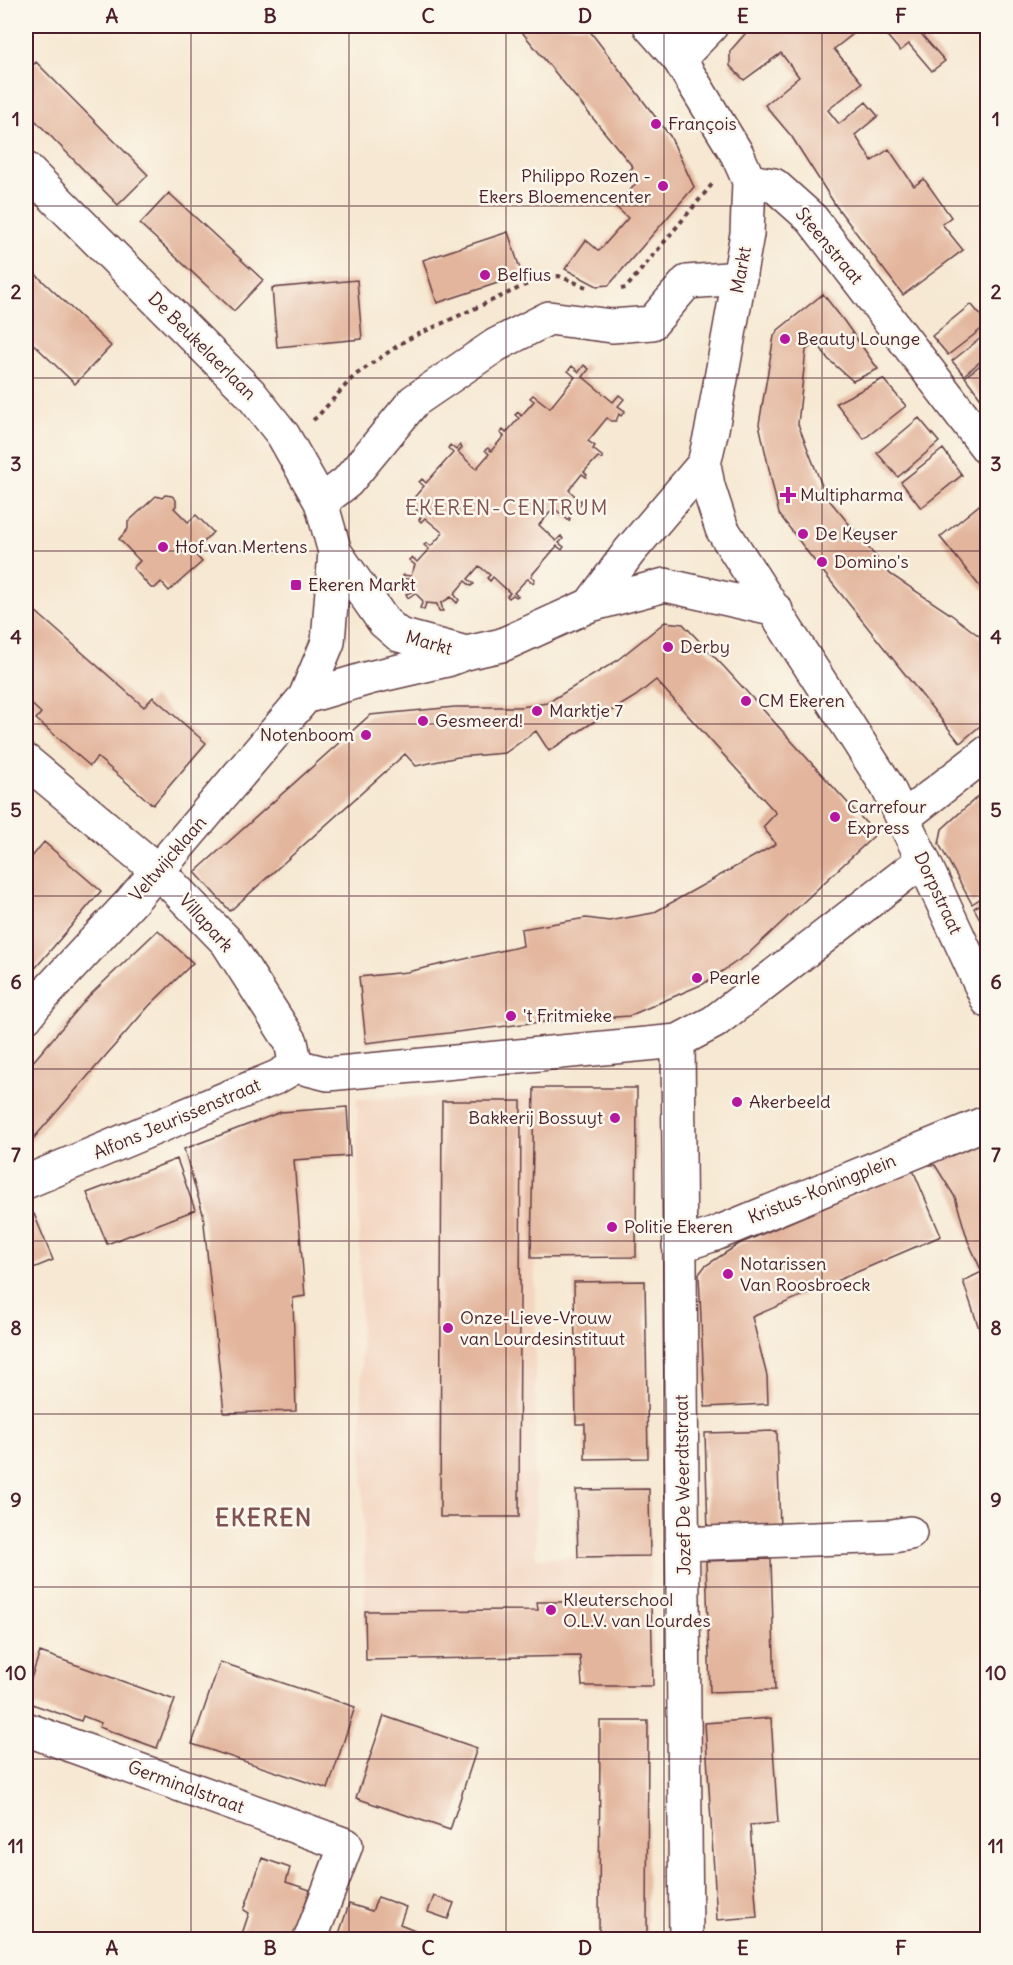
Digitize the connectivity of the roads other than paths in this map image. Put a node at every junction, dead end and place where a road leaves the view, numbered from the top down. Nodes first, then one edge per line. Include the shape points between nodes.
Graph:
1 (650, 26) edge
2 (711, 26) edge
3 (679, 59) junction
4 (26, 170) edge
5 (749, 182) junction
6 (740, 278) junction
7 (987, 449) edge
8 (704, 464) junction
9 (321, 502) junction
10 (335, 552) junction
11 (590, 605) junction
12 (776, 610) junction
13 (466, 653) junction
14 (305, 697) junction
15 (987, 752) edge
16 (26, 761) edge
17 (903, 818) junction
18 (923, 860) junction
19 (158, 871) junction
20 (987, 1001) edge
21 (26, 1017) edge
22 (678, 1041) junction
23 (296, 1066) junction
24 (987, 1122) edge
25 (26, 1182) edge
26 (679, 1246) junction
27 (910, 1533) dead end
28 (682, 1544) junction
29 (26, 1729) edge
30 (310, 1940) edge
31 (686, 1940) edge

1 - 3 street
2 - 3 street
3 - 5 street via 737,154
4 - 9 street, De Beukelaerlaan via 250,393 283,435
5 - 6 street, Markt
5 - 7 street, Steenstraat via 774,185 812,219
6 - 8 street, Markt
6 - 9 street via 687,282 652,323 612,326 549,318 496,345 414,401 347,482
8 - 11 street, Markt
8 - 12 street, Markt via 722,529
9 - 10 street, De Beukelaerlaan
10 - 13 street, Markt via 384,622 399,635
10 - 14 street, Veltwijcklaan via 328,642
11 - 12 street, Markt via 664,585
11 - 13 street, Markt via 502,645
12 - 17 street, Markt via 887,786
13 - 14 street
14 - 19 street, Veltwijcklaan
15 - 17 street
16 - 19 street, Villapark
17 - 18 street, Dorpstraat
18 - 20 street, Dorpstraat
18 - 22 street via 714,1022
19 - 21 street, Veltwijcklaan
19 - 23 street, Villapark via 227,942 291,1042
22 - 23 street via 328,1074
22 - 26 street
23 - 25 street, Alfons Jeurissenstraat
24 - 26 street, Kristus-Koningplein
26 - 28 street, Jozef De Weerdtstraat
27 - 28 street
28 - 31 street, Jozef De Weerdtstraat
29 - 30 street, Germinalstraat via 346,1845

